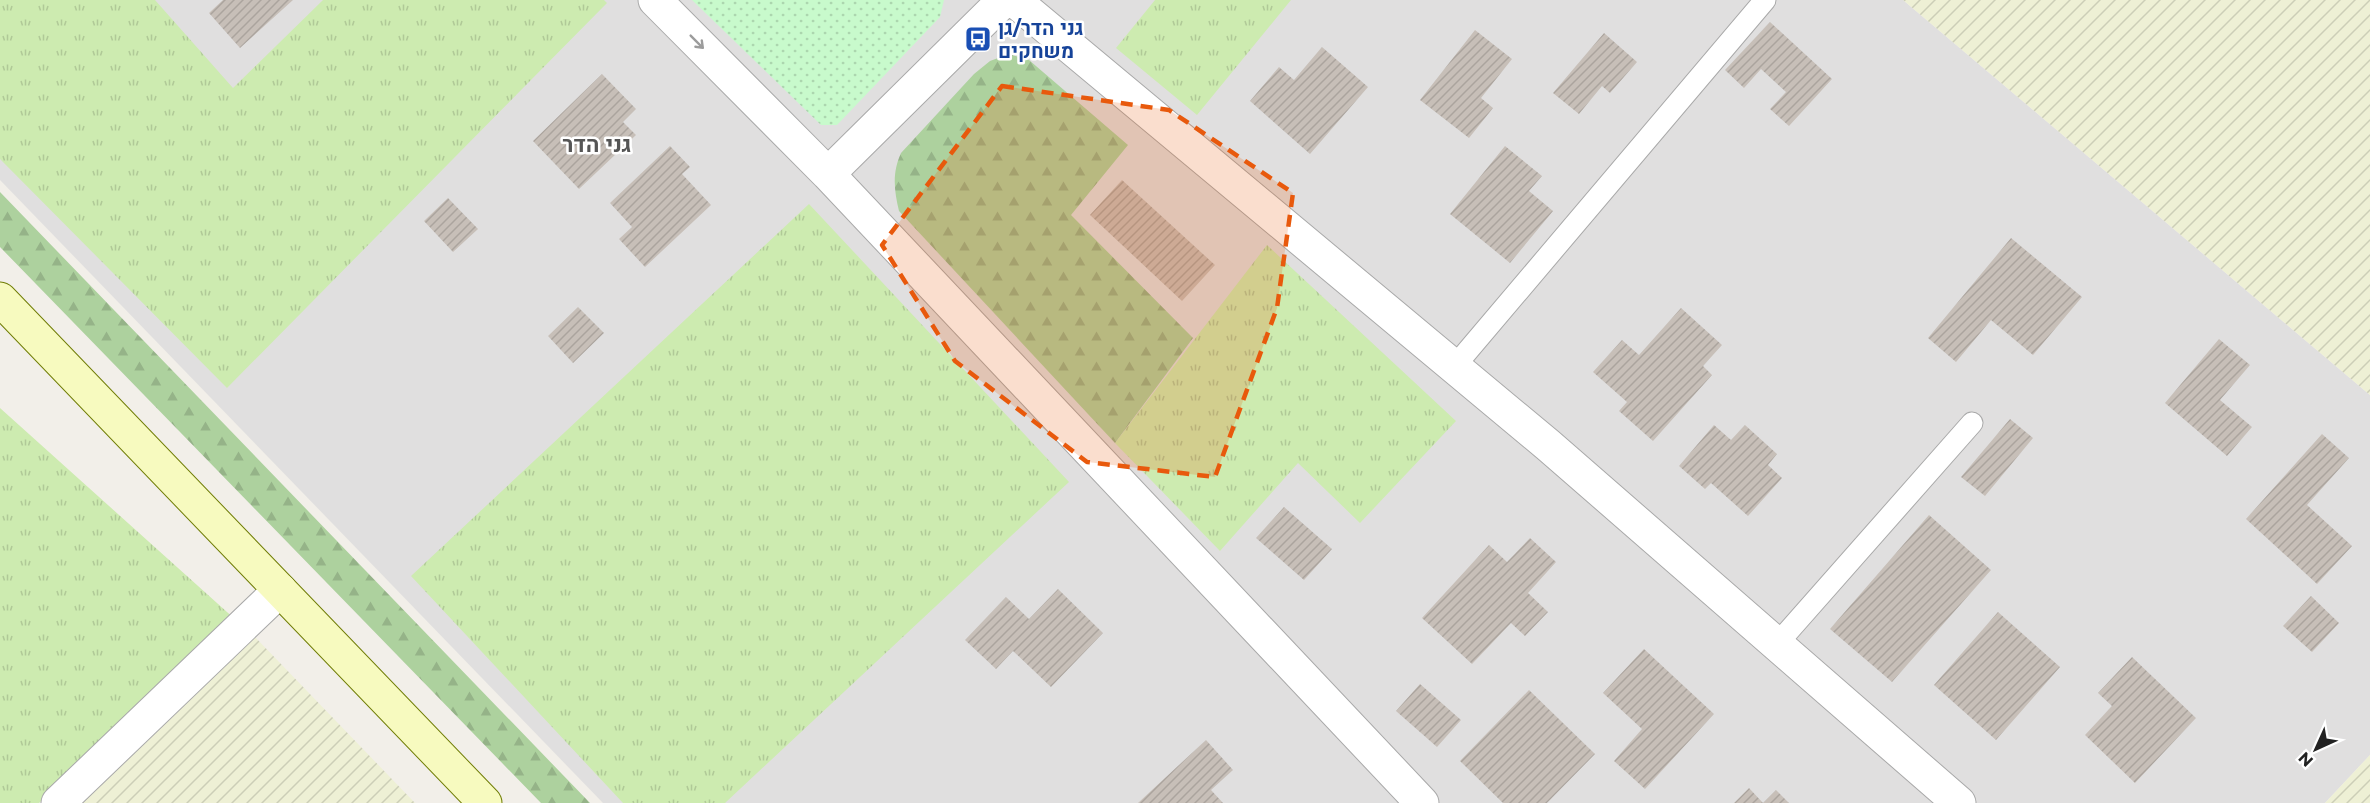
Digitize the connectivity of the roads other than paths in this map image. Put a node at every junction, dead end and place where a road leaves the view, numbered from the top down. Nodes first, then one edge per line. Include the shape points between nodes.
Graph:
1 (655, 0) edge
2 (1004, 0) edge
3 (1014, 0) edge
4 (1765, 0) edge
5 (828, 174) junction
6 (0, 299) edge
7 (1454, 367) junction
8 (1972, 423) dead end
9 (280, 590) junction
10 (1777, 644) junction
11 (58, 803) edge
12 (485, 803) edge
13 (1422, 803) edge
14 (1959, 803) edge

1 -> 5 street
2 - 5 street
3 - 7 street
4 - 7 lane
5 - 13 street
6 - 9 main road
7 - 10 street
8 - 10 lane
9 - 11 street
9 - 12 main road
10 - 14 street

